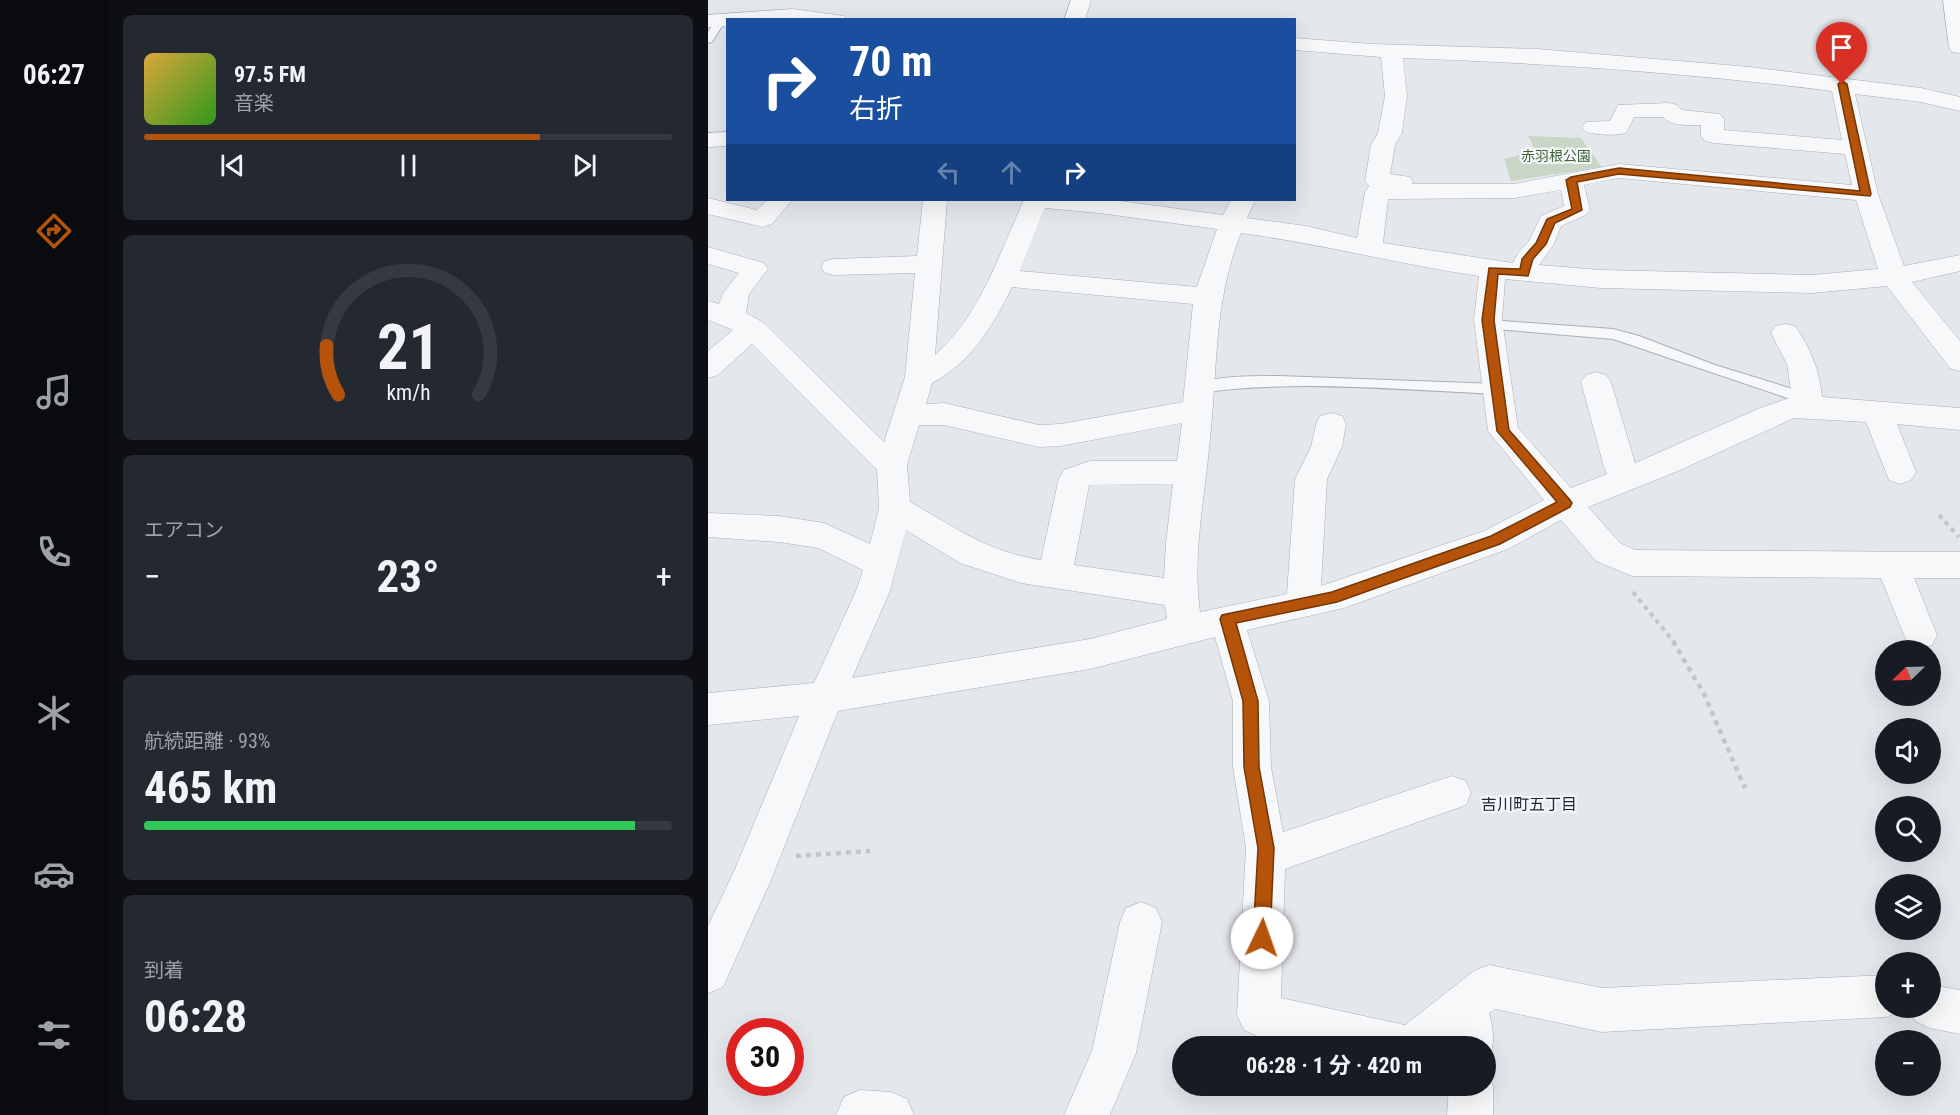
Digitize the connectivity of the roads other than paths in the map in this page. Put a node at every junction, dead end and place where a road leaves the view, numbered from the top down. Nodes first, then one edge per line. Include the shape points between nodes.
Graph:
1 (1081, 0) edge
2 (1953, 0) edge
3 (767, 8) edge
4 (819, 18) edge
5 (1075, 18) edge
6 (714, 20) edge
7 (708, 40) edge
8 (1296, 44) edge
9 (1960, 47) edge
10 (1392, 51) junction
11 (1842, 84) junction
12 (1960, 104) edge
13 (1594, 127) dead end
14 (726, 139) edge
15 (708, 140) edge
16 (1856, 148) junction
17 (1571, 180) junction
18 (1401, 182) dead end
19 (1866, 194) junction
20 (779, 201) edge
21 (935, 201) edge
22 (1036, 201) edge
23 (1068, 201) edge
24 (1100, 202) edge
25 (708, 206) edge
26 (1238, 211) edge
27 (1369, 246) junction
28 (708, 255) edge
29 (1960, 263) edge
30 (928, 264) junction
31 (834, 267) dead end
32 (1492, 270) junction
33 (1524, 273) junction
34 (1003, 278) junction
35 (1894, 278) junction
36 (1208, 297) junction
37 (718, 313) edge
38 (1489, 326) junction
39 (754, 330) junction
40 (1785, 333) dead end
41 (1960, 361) edge
42 (708, 368) edge
43 (919, 377) junction
44 (1596, 382) dead end
45 (1498, 389) junction
46 (1198, 398) junction
47 (1810, 403) junction
48 (1877, 412) junction
49 (1960, 419) edge
50 (904, 421) junction
51 (1331, 424) dead end
52 (968, 446) dead end
53 (892, 465) junction
54 (1189, 472) junction
55 (1899, 472) dead end
56 (1630, 478) junction
57 (1566, 503) junction
58 (895, 508) junction
59 (708, 525) edge
60 (882, 564) junction
61 (1883, 564) junction
62 (1960, 565) edge
63 (1055, 574) junction
64 (1179, 594) junction
65 (1307, 603) junction
66 (1893, 609) dead end
67 (1227, 619) junction
68 (1185, 629) junction
69 (1920, 635) dead end
70 (825, 698) junction
71 (708, 710) edge
72 (1452, 792) dead end
73 (1342, 812) dead end
74 (1265, 848) junction
75 (1141, 922) dead end
76 (708, 972) edge
77 (1875, 997) edge
78 (1465, 1005) junction
79 (1941, 1008) edge
80 (1960, 1012) edge
81 (1354, 1036) edge
82 (1427, 1036) edge
83 (1471, 1036) edge
84 (1471, 1096) edge
85 (859, 1115) edge
86 (891, 1115) edge
87 (1087, 1115) edge
88 (1470, 1115) edge

1 - 5 street
2 - 9 street
3 - 4 street
3 - 6 street
6 - 7 lane
8 - 10 street
10 - 11 street via 1537,56
10 - 18 street via 1396,96 1377,182
11 - 12 street
11 - 16 street
13 - 16 street via 1618,128 1626,110 1669,110 1676,117 1712,119 1713,136
14 - 15 street
16 - 19 street
17 - 19 street via 1619,171
17 - 27 street via 1507,192 1377,192
17 - 33 street via 1577,210 1550,221 1541,244 1527,259
19 - 35 street
20 - 25 street via 763,219
21 - 30 street
22 - 34 street
23 - 24 street
24 - 26 street
26 - 27 street
26 - 36 street
27 - 32 street via 1403,256
28 - 37 street via 755,269 736,291 733,312
29 - 35 street
30 - 31 street
30 - 43 street
32 - 33 street
32 - 38 street
33 - 35 street via 1746,284
34 - 36 street
34 - 43 street via 979,324 952,357
35 - 41 street
36 - 46 street
37 - 39 street
38 - 45 street
38 - 47 lane via 1613,334
39 - 42 street
39 - 53 street
40 - 47 street via 1799,360
43 - 50 street
44 - 56 street via 1619,466
45 - 46 lane via 1239,382
45 - 57 street via 1503,431
46 - 50 street via 1155,419 1061,435 1039,436 944,414
46 - 54 street
47 - 48 street
47 - 56 street
48 - 49 street
48 - 55 street
50 - 52 street via 960,430
50 - 53 street
51 - 65 street via 1328,449 1311,479 1304,595
53 - 58 street
54 - 63 street via 1090,473 1075,478
54 - 64 street
56 - 57 street
57 - 61 street via 1608,552 1632,564
57 - 65 street via 1496,540 1332,598
58 - 60 street
58 - 63 street via 972,554 1021,570
59 - 60 street via 824,536
60 - 70 street
61 - 62 street
61 - 66 street
61 - 69 street
63 - 64 street
64 - 68 street
65 - 67 street
67 - 68 street
67 - 74 street via 1251,701 1252,767
68 - 70 street via 1090,654
70 - 71 street
70 - 76 street via 762,855
72 - 74 street
73 - 74 street
74 - 81 street via 1258,1015
75 - 87 street via 1114,1053
77 - 78 street via 1602,1010 1489,986
78 - 82 street
78 - 83 street
79 - 80 street
84 - 88 street
85 - 86 street

